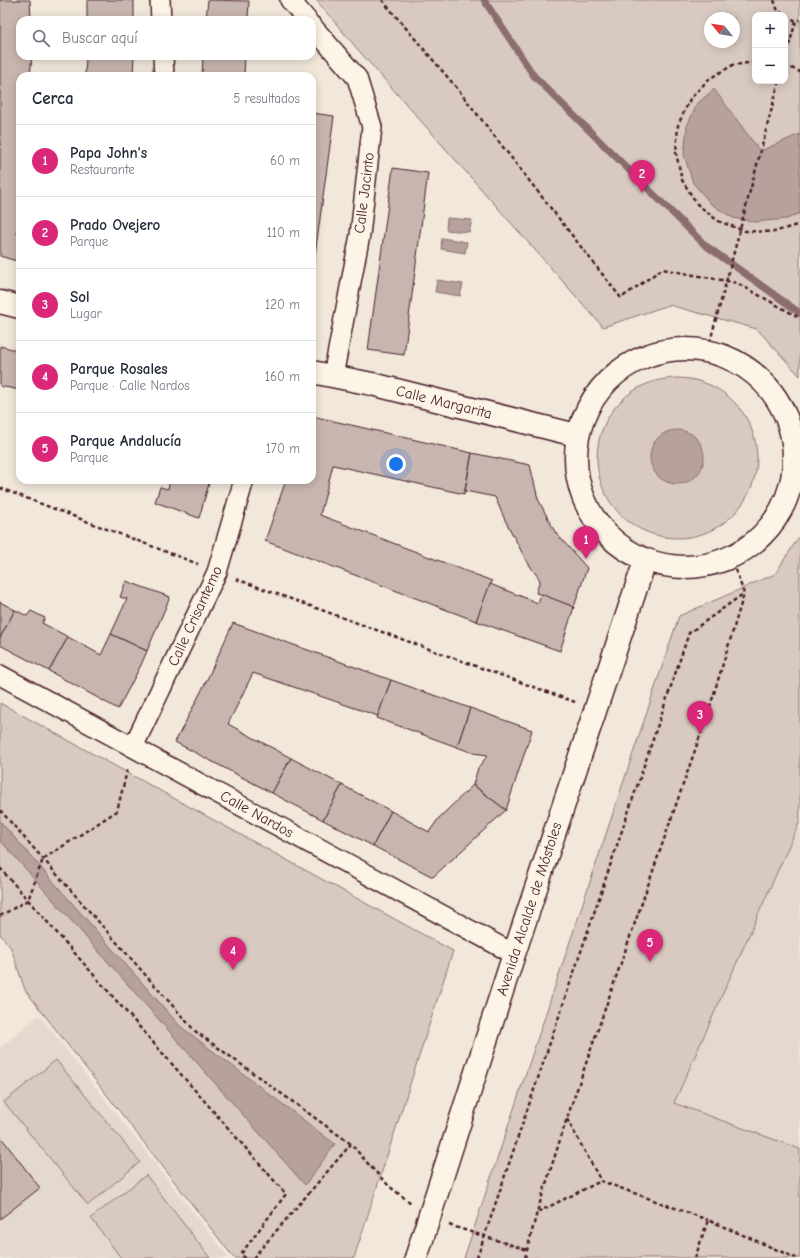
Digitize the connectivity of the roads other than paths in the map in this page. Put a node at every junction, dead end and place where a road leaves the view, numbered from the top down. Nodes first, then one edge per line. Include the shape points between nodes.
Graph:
1 (160, 0) edge
2 (290, 0) edge
3 (161, 16) edge
4 (304, 16) edge
5 (316, 31) edge
6 (163, 60) edge
7 (164, 72) edge
8 (0, 302) edge
9 (16, 306) edge
10 (322, 374) edge
11 (795, 420) edge
12 (576, 435) junction
13 (243, 484) edge
14 (645, 561) junction
15 (0, 675) edge
16 (133, 747) junction
17 (514, 954) junction
18 (416, 1258) edge

1 - 3 street
2 - 4 street
5 - 10 street, Calle Jacinto via 357,78 372,127 360,236
6 - 7 street
8 - 9 street
10 - 12 street, Calle Margarita
11 - 12 street via 771,388 743,364 708,349 665,349 624,365 594,395
11 - 14 street via 795,461 787,500 765,534 732,558 689,569
12 - 14 street via 578,487 603,532
13 - 16 street, Calle Crisantemo via 217,572
14 - 17 street, Avenida Alcalde de Móstoles
15 - 16 street, Calle Nardos
16 - 17 street, Calle Nardos
17 - 18 street, Avenida Alcalde de Móstoles

